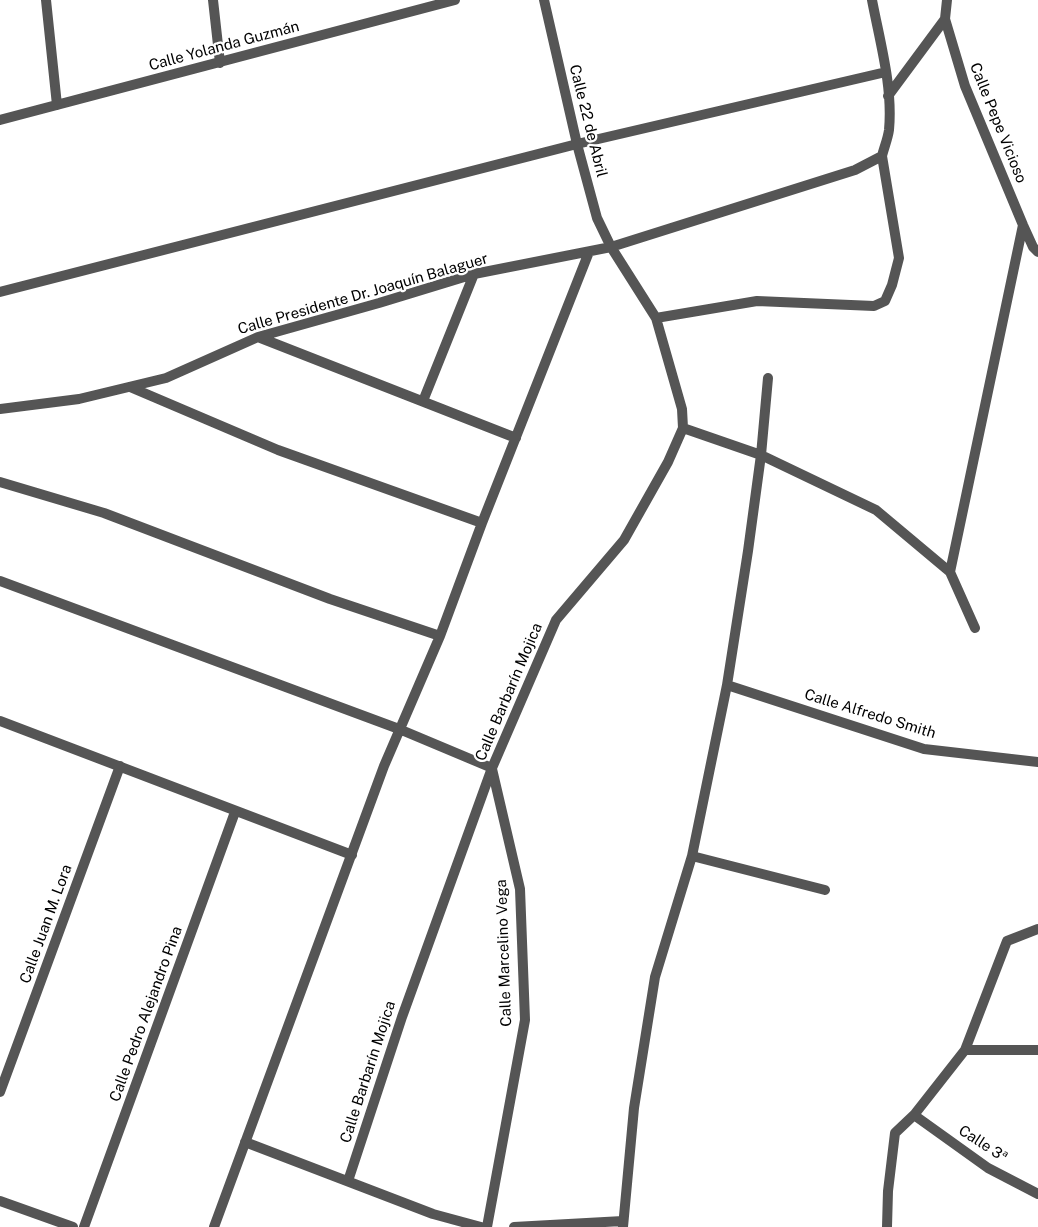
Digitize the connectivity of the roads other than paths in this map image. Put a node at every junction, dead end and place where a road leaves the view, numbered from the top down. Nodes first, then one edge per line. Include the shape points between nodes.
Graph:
1 (46, 0) edge
2 (213, 0) edge
3 (455, 0) edge
4 (544, 0) edge
5 (872, 0) edge
6 (947, 0) edge
7 (945, 19) junction
8 (220, 63) junction
9 (886, 72) junction
10 (888, 96) junction
11 (56, 105) junction
12 (0, 120) edge
13 (577, 144) junction
14 (882, 156) junction
15 (1023, 225) junction
16 (611, 247) junction
17 (589, 252) junction
18 (1038, 252) edge
19 (474, 274) junction
20 (0, 292) edge
21 (656, 318) junction
22 (258, 337) junction
23 (768, 378) dead end
24 (130, 387) junction
25 (423, 401) junction
26 (0, 408) edge
27 (683, 428) junction
28 (516, 438) junction
29 (761, 455) junction
30 (0, 482) edge
31 (482, 523) junction
32 (950, 572) junction
33 (0, 581) edge
34 (975, 628) dead end
35 (440, 636) junction
36 (727, 685) junction
37 (0, 721) edge
38 (399, 730) junction
39 (1038, 762) edge
40 (120, 766) junction
41 (492, 768) junction
42 (235, 812) junction
43 (352, 855) junction
44 (692, 856) junction
45 (825, 890) dead end
46 (1037, 929) edge
47 (965, 1050) junction
48 (1038, 1050) edge
49 (0, 1092) edge
50 (914, 1115) junction
51 (245, 1142) junction
52 (348, 1181) junction
53 (1038, 1194) edge
54 (0, 1201) edge
55 (623, 1224) edge
56 (73, 1227) edge
57 (84, 1227) edge
58 (214, 1227) edge
59 (481, 1227) edge
60 (487, 1227) edge
61 (514, 1227) edge
62 (887, 1227) edge

1 - 11 street
2 - 8 street
3 - 8 street, Calle Yolanda Guzmán
4 - 13 street, Calle 22 de Abril
5 - 9 street
6 - 7 street, Calle Pepe Vicioso
7 - 10 street
7 - 15 street, Calle Pepe Vicioso via 965,86
8 - 11 street, Calle Yolanda Guzmán
9 - 10 street
9 - 13 street
10 - 14 street via 889,130
11 - 12 street, Calle Yolanda Guzmán
13 - 16 street, Calle 22 de Abril via 597,218
13 - 20 street
14 - 16 street, Calle Presidente Dr. Joaquín Balaguer via 855,170
14 - 21 street via 899,258 892,286 884,301 874,306 757,300
15 - 18 street, Calle Pepe Vicioso
15 - 32 street
16 - 17 street, Calle Presidente Dr. Joaquín Balaguer
16 - 21 street, Calle Barbarín Mojica
17 - 19 street, Calle Presidente Dr. Joaquín Balaguer
17 - 28 street
19 - 22 street, Calle Presidente Dr. Joaquín Balaguer
19 - 25 street
21 - 27 street, Calle Barbarín Mojica via 682,409
22 - 24 street, Calle Presidente Dr. Joaquín Balaguer via 166,378
22 - 25 street
23 - 29 street
24 - 26 street, Calle Presidente Dr. Joaquín Balaguer via 79,399
24 - 31 street via 278,450
25 - 28 street
27 - 29 street
27 - 41 street, Calle Barbarín Mojica via 668,462 624,540 556,620
28 - 31 street
29 - 32 street via 876,510
29 - 36 street
30 - 35 street via 104,513 330,600
31 - 35 street
32 - 34 street
33 - 38 street
35 - 38 street
36 - 39 street, Calle Alfredo Smith via 924,749
36 - 44 street
37 - 40 street
38 - 41 street
38 - 43 street
40 - 42 street
40 - 49 street, Calle Juan M. Lora
41 - 52 street, Calle Barbarín Mojica via 402,1017
41 - 60 street, Calle Marcelino Vega via 520,888 525,1020
42 - 43 street
42 - 57 street, Calle Pedro Alejandro Pina
43 - 51 street
44 - 45 street
44 - 55 street via 655,977 634,1108
46 - 47 street via 1007,941
47 - 48 street
47 - 50 street
50 - 53 street, Calle 3ª via 988,1168
50 - 62 street via 895,1133
51 - 52 street
51 - 58 street
52 - 59 street via 433,1214
54 - 56 street
55 - 61 street

